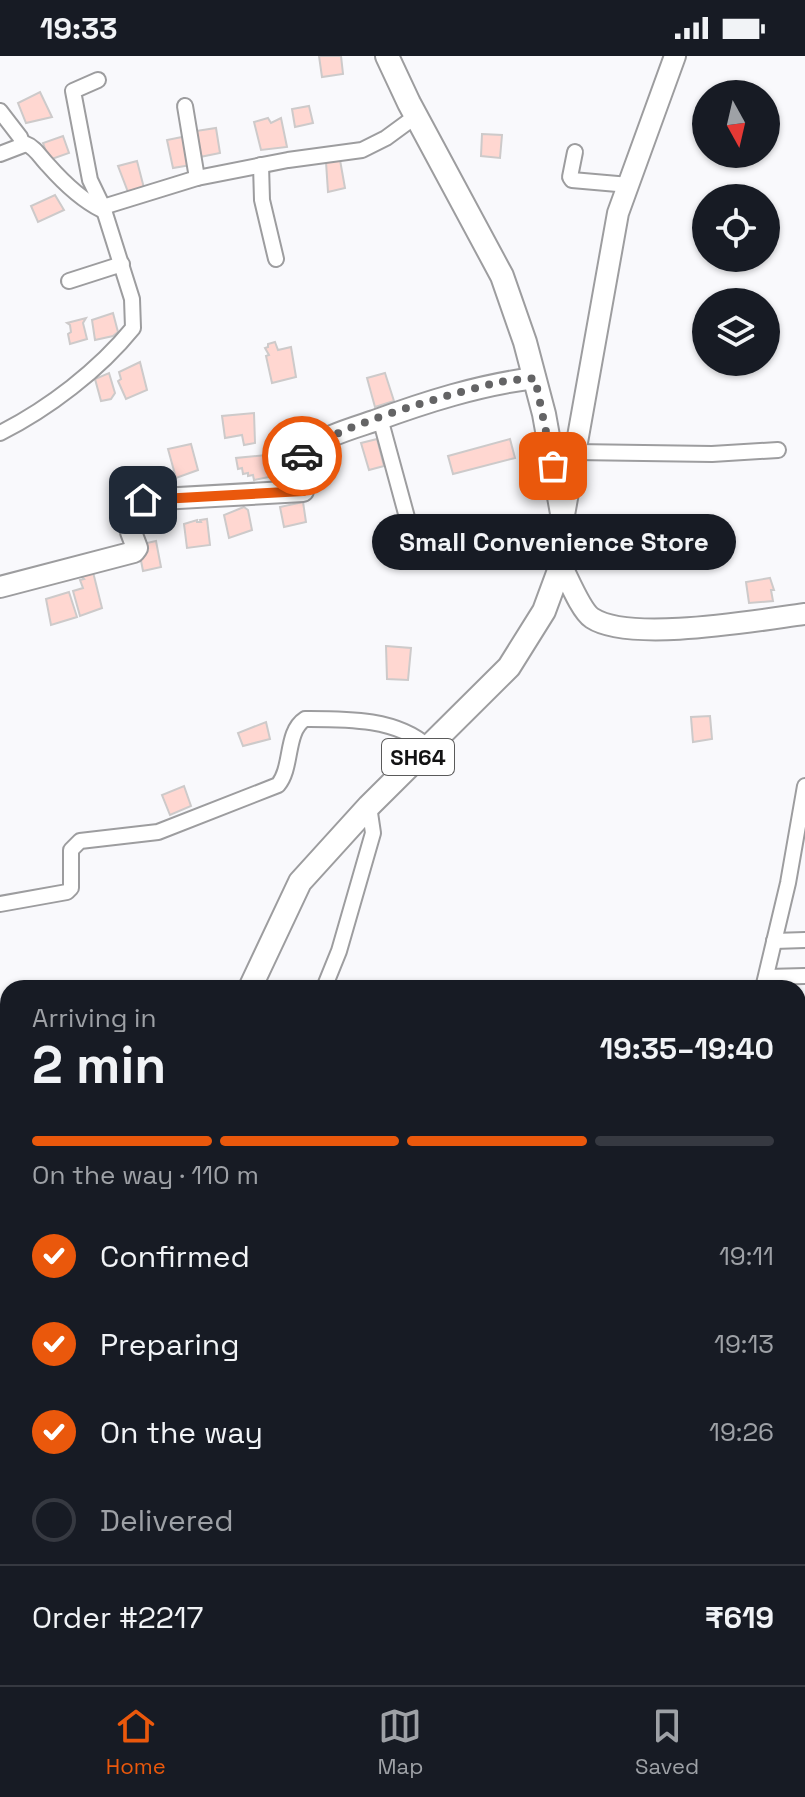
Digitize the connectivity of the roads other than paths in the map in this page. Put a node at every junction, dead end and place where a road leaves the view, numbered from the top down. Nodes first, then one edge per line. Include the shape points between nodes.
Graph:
1 (387, 56) edge
2 (675, 56) edge
3 (98, 80) dead end
4 (185, 106) dead end
5 (0, 111) edge
6 (416, 116) junction
7 (23, 145) junction
8 (575, 152) dead end
9 (0, 154) edge
10 (261, 165) junction
11 (197, 178) junction
12 (629, 185) junction
13 (103, 209) junction
14 (276, 259) dead end
15 (122, 264) junction
16 (69, 281) dead end
17 (535, 378) junction
18 (380, 418) junction
19 (0, 433) edge
20 (778, 450) dead end
21 (575, 452) junction
22 (563, 519) junction
23 (408, 521) dead end
24 (561, 565) junction
25 (0, 587) edge
26 (805, 614) edge
27 (428, 747) junction
28 (805, 786) edge
29 (369, 806) junction
30 (0, 904) edge
31 (805, 940) edge
32 (774, 941) junction
33 (805, 976) edge
34 (254, 980) edge
35 (327, 980) edge
36 (765, 980) edge
37 (778, 980) edge

1 - 6 main road, SH64
2 - 12 main road
3 - 13 street via 73,91 90,180
4 - 11 street
5 - 7 street
6 - 10 street via 362,150
6 - 17 main road, SH64 via 502,276
7 - 9 street
7 - 13 street via 32,146 79,195
8 - 12 street via 572,180
10 - 11 street
10 - 14 street via 262,200
11 - 13 street
12 - 21 main road via 618,213
13 - 15 street
15 - 16 street
15 - 19 street via 133,328 48,406
17 - 18 main road via 494,383
17 - 22 main road, SH64
18 - 23 street
18 - 25 main road via 327,437 302,454 303,491 133,503 134,552
20 - 21 street
21 - 22 main road
22 - 24 main road, SH64
24 - 26 main road via 589,617 602,623 689,628
24 - 27 main road, SH64 via 544,611 509,667
27 - 29 main road, SH64
27 - 30 street via 392,725 305,719 296,726 278,785 158,832 80,841 71,850 67,892
28 - 32 street
29 - 34 main road, SH64 via 300,882
29 - 35 street via 373,833
31 - 32 street
32 - 36 street
33 - 37 street

